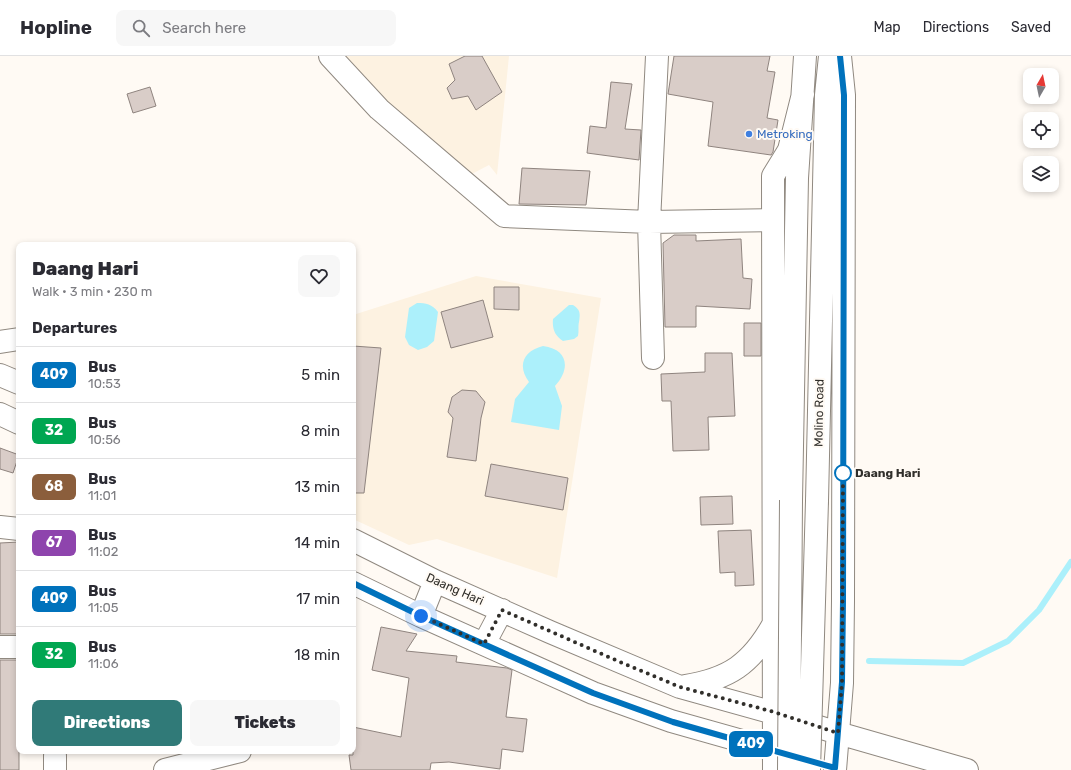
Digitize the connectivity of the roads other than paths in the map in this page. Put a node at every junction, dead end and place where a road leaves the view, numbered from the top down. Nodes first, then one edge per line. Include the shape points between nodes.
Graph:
1 (330, 56) edge
2 (658, 56) edge
3 (805, 56) edge
4 (830, 56) edge
5 (840, 56) edge
6 (802, 94) junction
7 (772, 220) junction
8 (649, 222) junction
9 (16, 339) edge
10 (0, 342) edge
11 (653, 358) dead end
12 (0, 375) edge
13 (16, 382) edge
14 (0, 414) edge
15 (16, 422) edge
16 (0, 527) edge
17 (16, 528) edge
18 (356, 541) edge
19 (435, 580) junction
20 (356, 584) edge
21 (502, 610) junction
22 (421, 616) junction
23 (773, 631) junction
24 (484, 644) junction
25 (16, 646) edge
26 (0, 648) edge
27 (680, 687) junction
28 (774, 712) junction
29 (838, 733) junction
30 (228, 754) edge
31 (774, 760) edge
32 (837, 769) edge
33 (166, 770) edge
34 (789, 770) edge
35 (809, 770) edge
36 (967, 770) edge

1 - 8 main road via 379,109 504,216
2 - 8 main road
3 - 6 main road
4 - 35 main road, Molino Road, bridge via 826,95
5 - 29 main road, Molino Road via 844,95 842,676
6 - 7 main road via 789,150 773,176
6 - 34 main road, bridge via 797,178
7 - 8 main road
7 - 23 main road
8 - 11 main road
9 - 10 main road
12 - 13 main road
14 - 15 main road
16 - 17 main road
18 - 19 main road, Daang Hari
19 - 21 main road, Daang Hari
19 - 22 main road
20 - 22 main road
21 - 24 main road
21 - 27 main road, Daang Hari
22 - 24 main road
23 - 27 main road via 752,656 732,671 708,682
23 - 28 main road
24 - 31 main road via 593,693
25 - 26 main road
27 - 28 main road, Daang Hari
28 - 29 main road, Daang Hari
28 - 31 main road
29 - 32 main road, Molino Road
29 - 36 main road, Daang Hari
30 - 33 main road
31 - 32 main road

